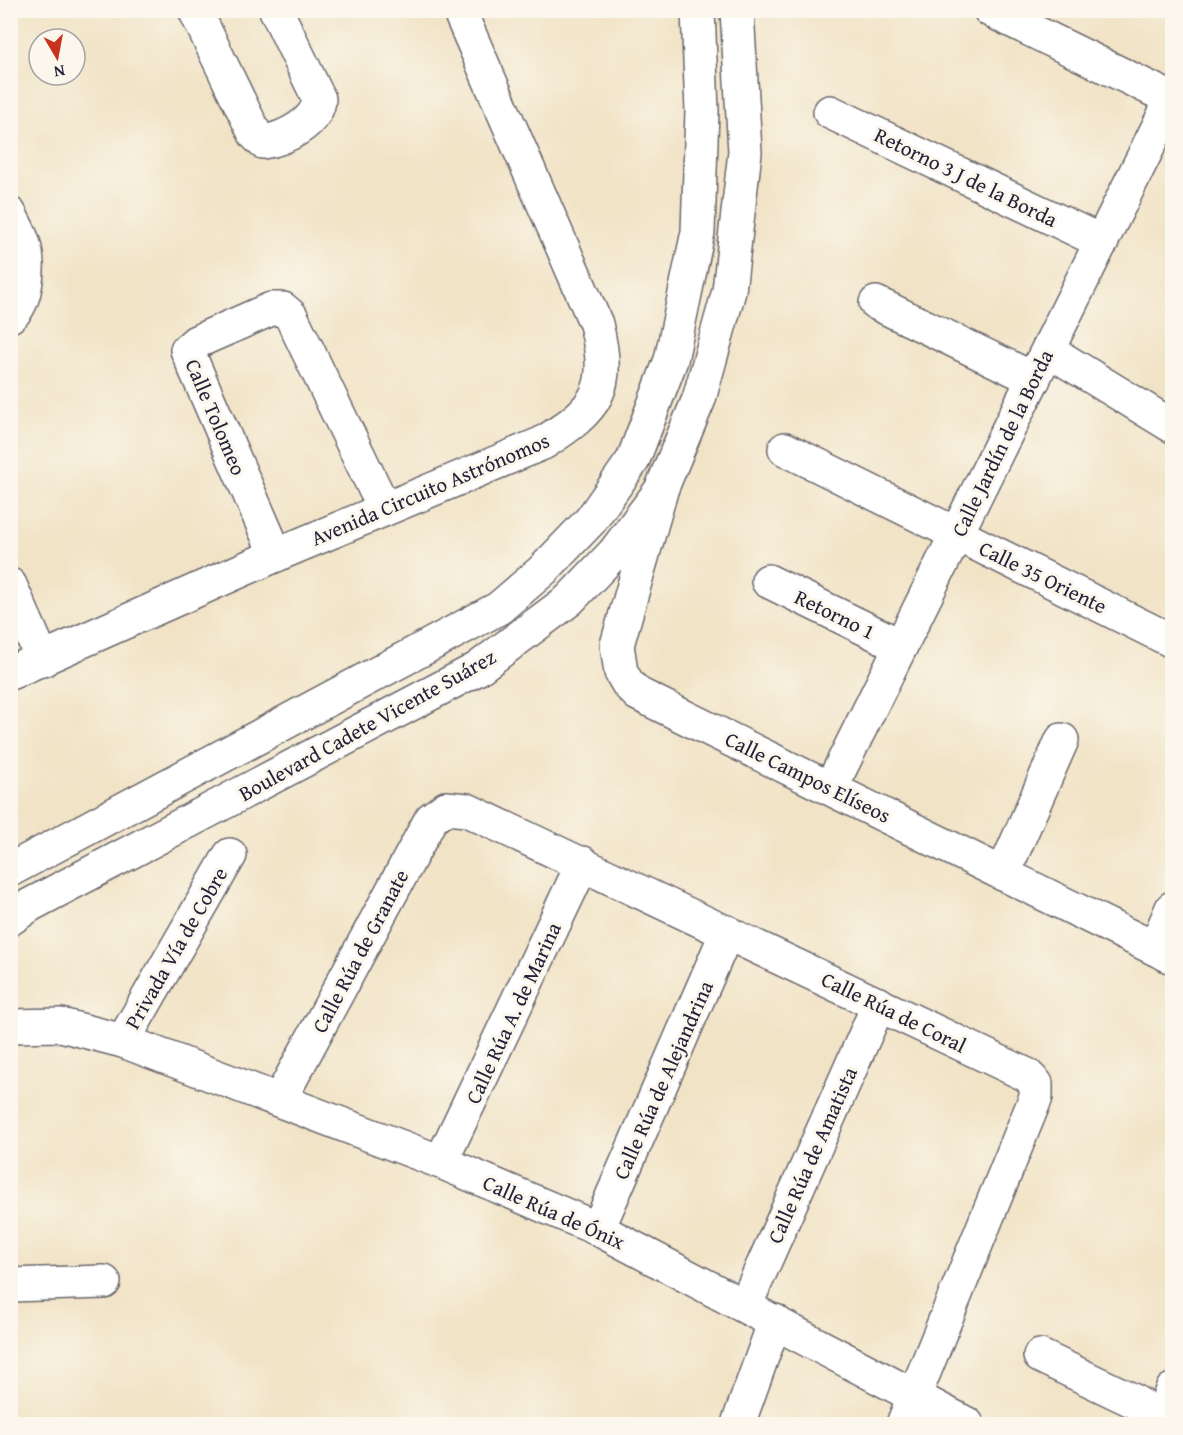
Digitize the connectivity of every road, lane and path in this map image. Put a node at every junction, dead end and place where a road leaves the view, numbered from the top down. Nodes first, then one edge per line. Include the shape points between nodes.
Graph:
1 (195, 10) edge
2 (276, 10) edge
3 (698, 10) edge
4 (737, 10) edge
5 (990, 10) edge
6 (461, 13) edge
7 (1172, 99) edge
8 (830, 112) dead end
9 (10, 214) edge
10 (1101, 242) junction
11 (876, 303) dead end
12 (10, 316) edge
13 (1048, 350) junction
14 (1034, 379) junction
15 (1173, 426) edge
16 (785, 449) dead end
17 (661, 490) junction
18 (384, 508) junction
19 (956, 534) junction
20 (276, 555) junction
21 (768, 582) dead end
22 (10, 585) edge
23 (1173, 641) edge
24 (901, 646) junction
25 (43, 660) junction
26 (10, 673) edge
27 (1062, 741) dead end
28 (831, 787) junction
29 (446, 808) joint
30 (230, 855) dead end
31 (583, 863) junction
32 (10, 870) edge
33 (1003, 874) junction
34 (1173, 908) edge
35 (10, 920) edge
36 (727, 932) junction
37 (1164, 953) edge
38 (879, 1004) junction
39 (10, 1026) edge
40 (123, 1041) junction
41 (280, 1099) junction
42 (441, 1162) junction
43 (598, 1229) junction
44 (104, 1282) dead end
45 (10, 1285) edge
46 (745, 1306) junction
47 (774, 1321) junction
48 (1040, 1356) dead end
49 (914, 1394) junction
50 (1165, 1411) edge
51 (738, 1425) edge
52 (903, 1425) edge
53 (968, 1425) edge

1 - 2 street via 255,135 263,141 275,140 312,118 318,110 319,99
3 - 32 street, Boulevard Cadete Vicente Suárez via 702,111 698,232 674,348 633,460 591,520 499,608
4 - 17 street, Boulevard Cadete Vicente Suárez via 745,152 729,291 699,399
5 - 7 street
6 - 18 street, Avenida Circuito Astrónomos via 596,324 603,353 602,378 595,400 576,422 543,443
7 - 10 street, Calle Jardín de la Borda
8 - 10 street, Retorno 3 J de la Borda
9 - 12 street via 27,260 21,302
10 - 13 street, Calle Jardín de la Borda
11 - 14 street
13 - 14 street, Calle Jardín de la Borda
13 - 15 street
14 - 19 street, Calle Jardín de la Borda
16 - 19 street, Calle 35 Oriente
17 - 28 street, Calle Campos Elíseos via 617,645 617,660 628,684 638,694
17 - 35 street, Boulevard Cadete Vicente Suárez via 614,553 569,600 477,669 30,905
18 - 20 street, Avenida Circuito Astrónomos
18 - 20 street, Calle Tolomeo via 291,316 283,309 271,309 196,342 187,350
19 - 23 street, Calle 35 Oriente
19 - 24 street, Calle Jardín de la Borda
20 - 25 street, Avenida Circuito Astrónomos
21 - 24 street, Retorno 1
22 - 25 street
24 - 28 street, Calle Jardín de la Borda
25 - 26 street, Avenida Circuito Astrónomos
27 - 33 street
28 - 33 street, Calle Campos Elíseos
29 - 31 street, Calle Rúa de Coral via 467,810
29 - 41 street, Calle Rúa de Granate via 431,819
30 - 40 street, Privada Vía de Cobre
31 - 36 street, Calle Rúa de Coral
31 - 42 street, Calle Rúa A. de Marina
33 - 37 street, Calle Campos Elíseos
34 - 37 street
36 - 38 street, Calle Rúa de Coral
36 - 43 street, Calle Rúa de Alejandrina
38 - 46 street, Calle Rúa de Amatista
38 - 49 street, Calle Rúa de Coral via 1027,1075 1036,1084 1036,1097
39 - 40 street, Calle Rúa de Ónix via 60,1025
40 - 41 street, Calle Rúa de Ónix
41 - 42 street, Calle Rúa de Ónix
42 - 43 street, Calle Rúa de Ónix
43 - 46 street, Calle Rúa de Ónix
44 - 45 street
46 - 47 street, Calle Rúa de Ónix
47 - 49 street, Calle Rúa de Ónix
47 - 51 street
48 - 50 street via 1134,1401
49 - 52 street
49 - 53 street, Calle Rúa de Ónix

